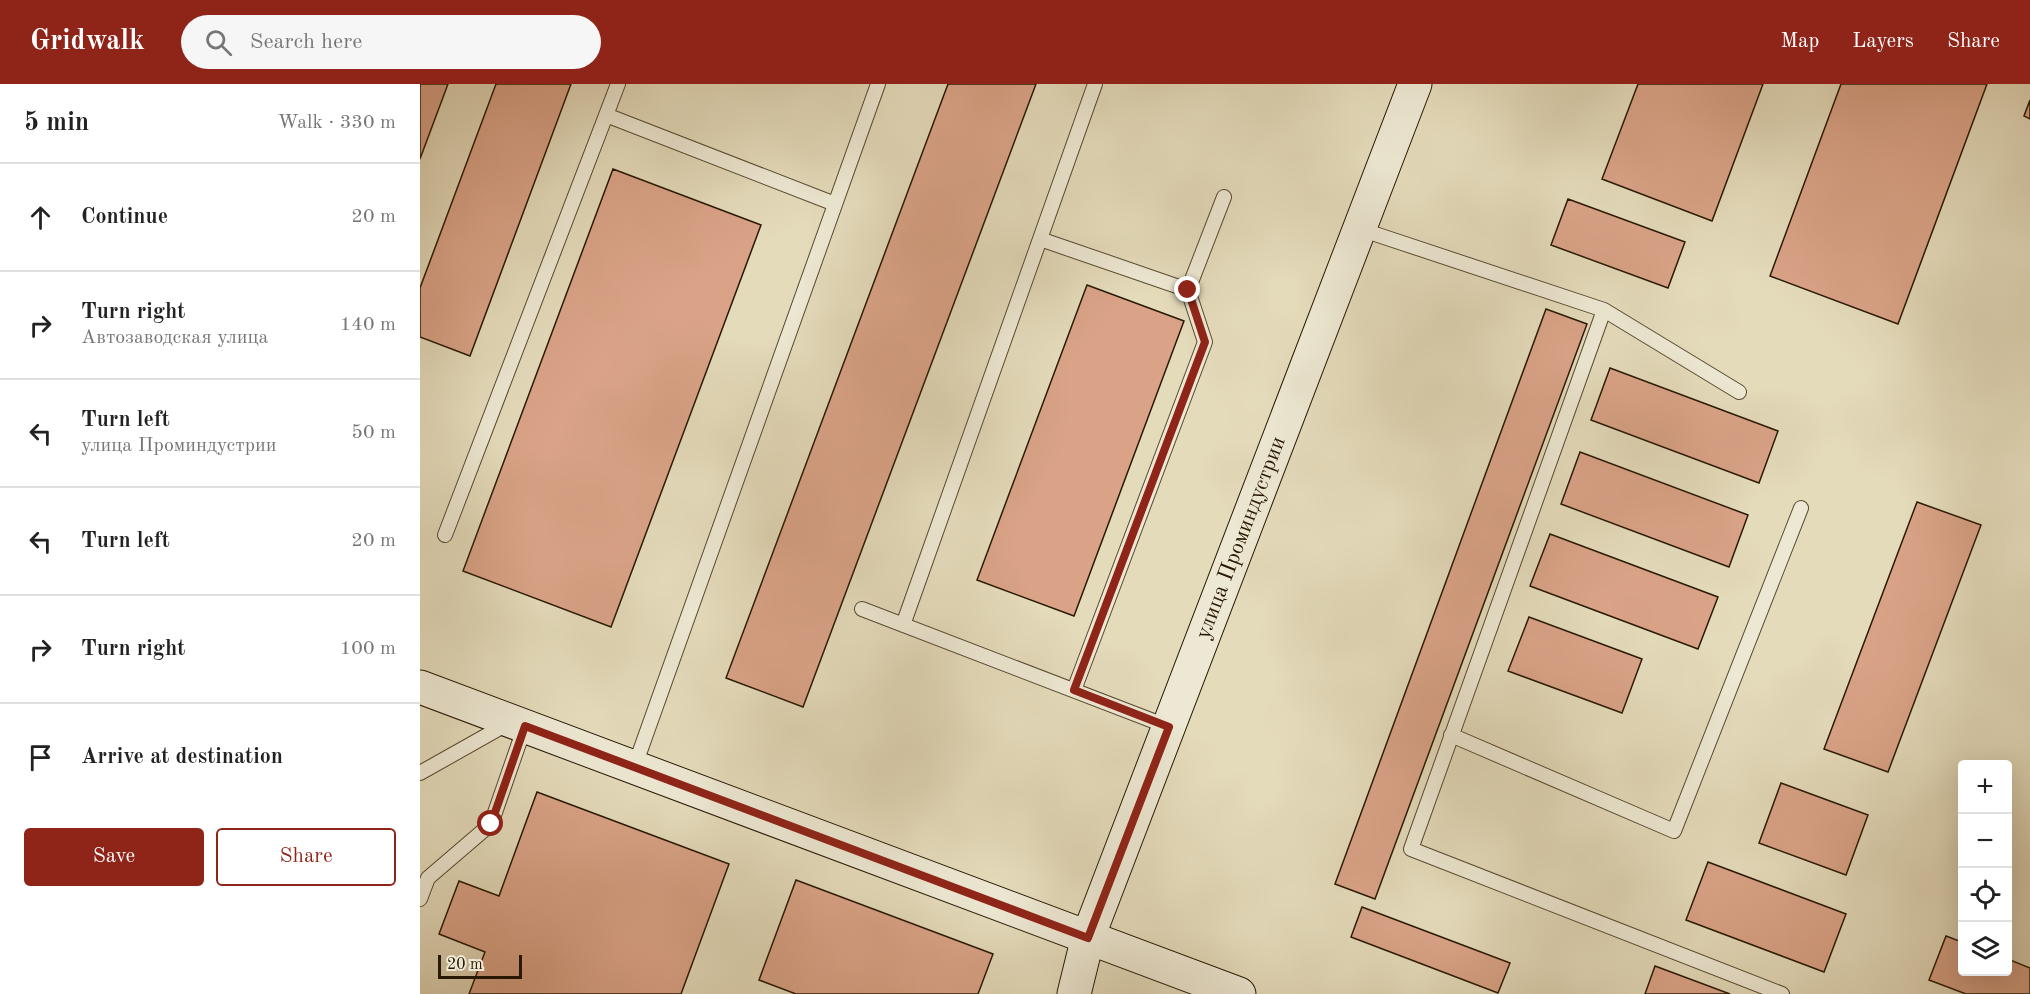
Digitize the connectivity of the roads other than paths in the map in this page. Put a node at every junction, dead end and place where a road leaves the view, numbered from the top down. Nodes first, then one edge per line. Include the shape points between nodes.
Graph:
1 (618, 84) edge
2 (878, 84) edge
3 (1095, 84) edge
4 (1415, 84) edge
5 (606, 115) junction
6 (1224, 197) dead end
7 (835, 204) junction
8 (1360, 229) junction
9 (1040, 239) junction
10 (1188, 290) junction
11 (1604, 310) junction
12 (1739, 392) dead end
13 (1801, 508) dead end
14 (445, 535) dead end
15 (862, 609) dead end
16 (903, 625) junction
17 (420, 687) edge
18 (1074, 690) junction
19 (518, 724) junction
20 (1169, 727) junction
21 (1451, 735) junction
22 (634, 768) junction
23 (420, 773) edge
24 (420, 899) edge
25 (1088, 938) junction
26 (1233, 993) edge
27 (1074, 994) edge
28 (1782, 994) edge

1 - 5 lane
2 - 7 lane
3 - 9 lane
4 - 8 main road, улица Проминдустрии
5 - 7 lane
5 - 14 lane
6 - 10 lane
7 - 22 lane
8 - 11 lane
8 - 20 main road, улица Проминдустрии
9 - 10 lane
9 - 16 lane
10 - 18 lane via 1205,342
11 - 12 lane
11 - 21 lane
13 - 21 lane via 1674,831
15 - 16 lane
16 - 18 lane
17 - 19 main road
18 - 20 lane
19 - 22 main road
19 - 23 lane
19 - 24 lane via 491,824 428,878
20 - 25 main road, улица Проминдустрии
21 - 28 lane via 1411,849
22 - 25 main road
25 - 26 main road
25 - 27 main road, улица Проминдустрии

